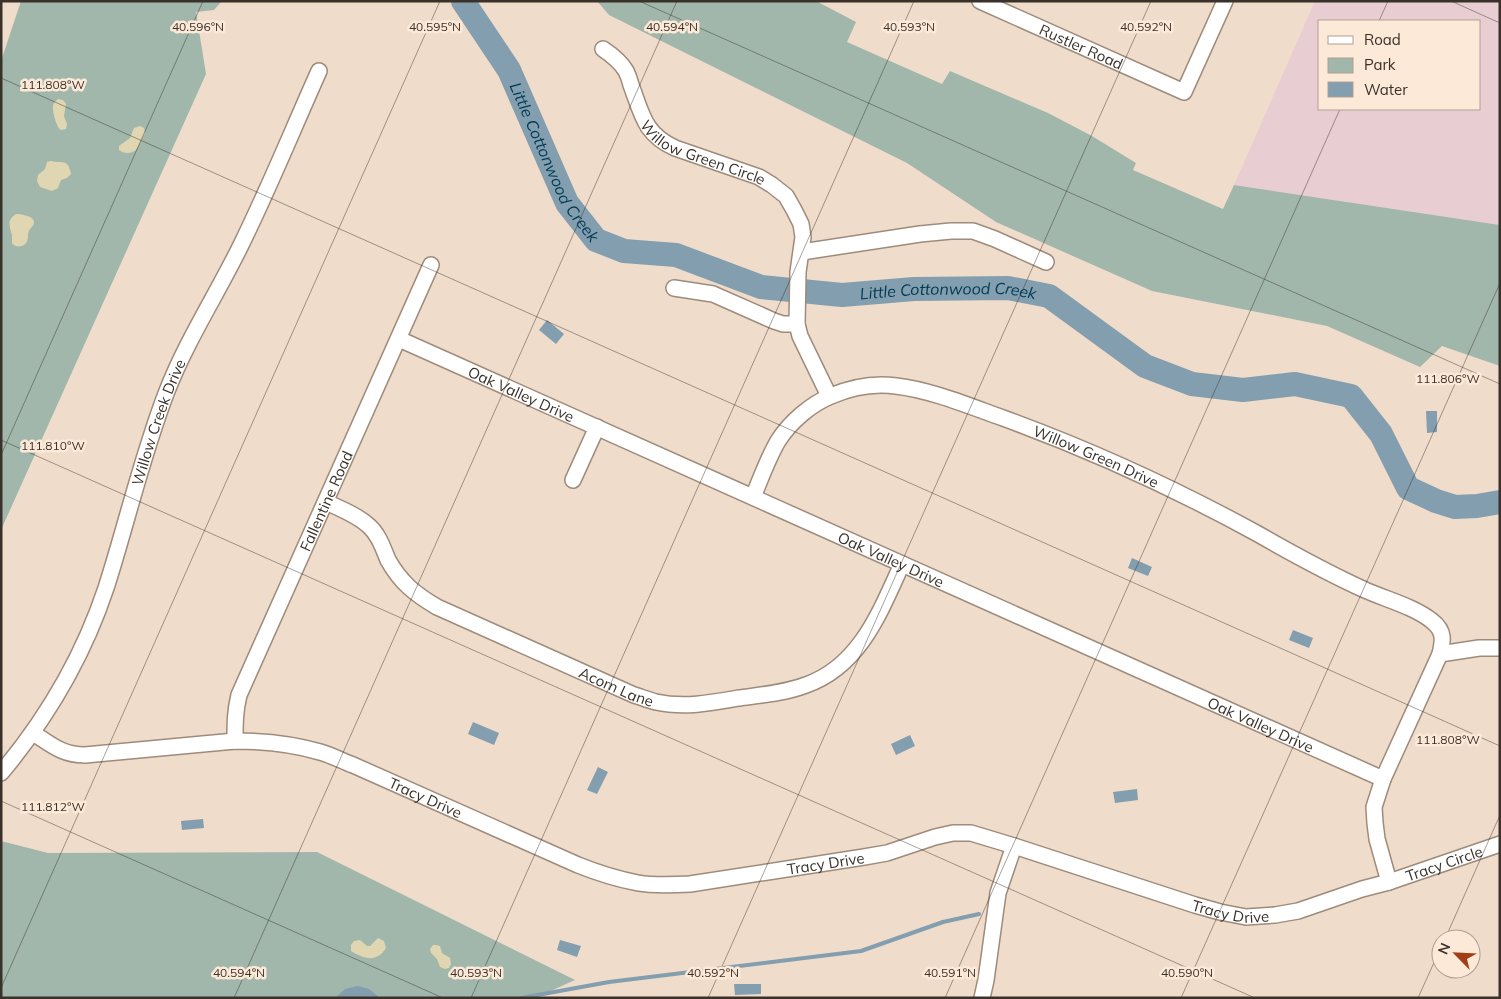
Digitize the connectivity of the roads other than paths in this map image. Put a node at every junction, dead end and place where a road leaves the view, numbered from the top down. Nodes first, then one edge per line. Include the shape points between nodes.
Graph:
1 (980, 1) edge
2 (1225, 1) edge
3 (603, 49) dead end
4 (319, 71) dead end
5 (802, 252) junction
6 (1046, 262) dead end
7 (431, 265) dead end
8 (674, 288) dead end
9 (796, 318) junction
10 (399, 339) junction
11 (829, 396) junction
12 (597, 427) junction
13 (574, 480) dead end
14 (753, 497) junction
15 (326, 502) junction
16 (902, 564) junction
17 (1500, 648) edge
18 (1440, 654) junction
19 (33, 733) junction
20 (235, 741) junction
21 (1, 773) edge
22 (1384, 779) junction
23 (1500, 844) edge
24 (1014, 846) junction
25 (1389, 882) junction
26 (982, 998) edge

1 - 2 street, Rustler Road via 1184,92
3 - 5 street, Willow Green Circle via 626,71 644,119 655,136 675,148 759,177 786,196 801,224
4 - 19 street, Willow Creek Drive via 242,242 177,367 151,436 92,626 52,705
5 - 6 street via 951,231 973,232 995,239
5 - 9 street, Willow Green Circle
7 - 10 street, Fallentine Road
8 - 9 street via 713,294 783,324
9 - 11 street, Willow Green Circle via 800,336
10 - 12 street, Oak Valley Drive
10 - 15 street, Fallentine Road
11 - 14 street, Willow Green Drive via 807,410 778,440
11 - 18 street, Willow Green Drive via 860,387 897,386 972,408 1088,451 1198,502 1324,570 1433,621 1444,639
12 - 13 street
12 - 14 street, Oak Valley Drive
14 - 16 street, Oak Valley Drive
15 - 16 street, Acorn Lane via 358,517 370,527 406,586 437,608 634,695 679,705 782,692 824,676 858,648 871,629
15 - 20 street, Fallentine Road via 240,695 234,719
16 - 22 street, Oak Valley Drive
17 - 18 street
18 - 22 street
19 - 20 street, Tracy Drive via 64,753 74,755
19 - 21 street, Willow Creek Drive
20 - 24 street, Tracy Drive via 289,745 321,752 578,865 640,884 690,884 864,857 953,833 972,834
22 - 25 street via 1374,807 1374,823
23 - 25 street, Tracy Circle
24 - 25 street, Tracy Drive via 1195,906 1246,917 1298,911
24 - 26 street via 998,893

